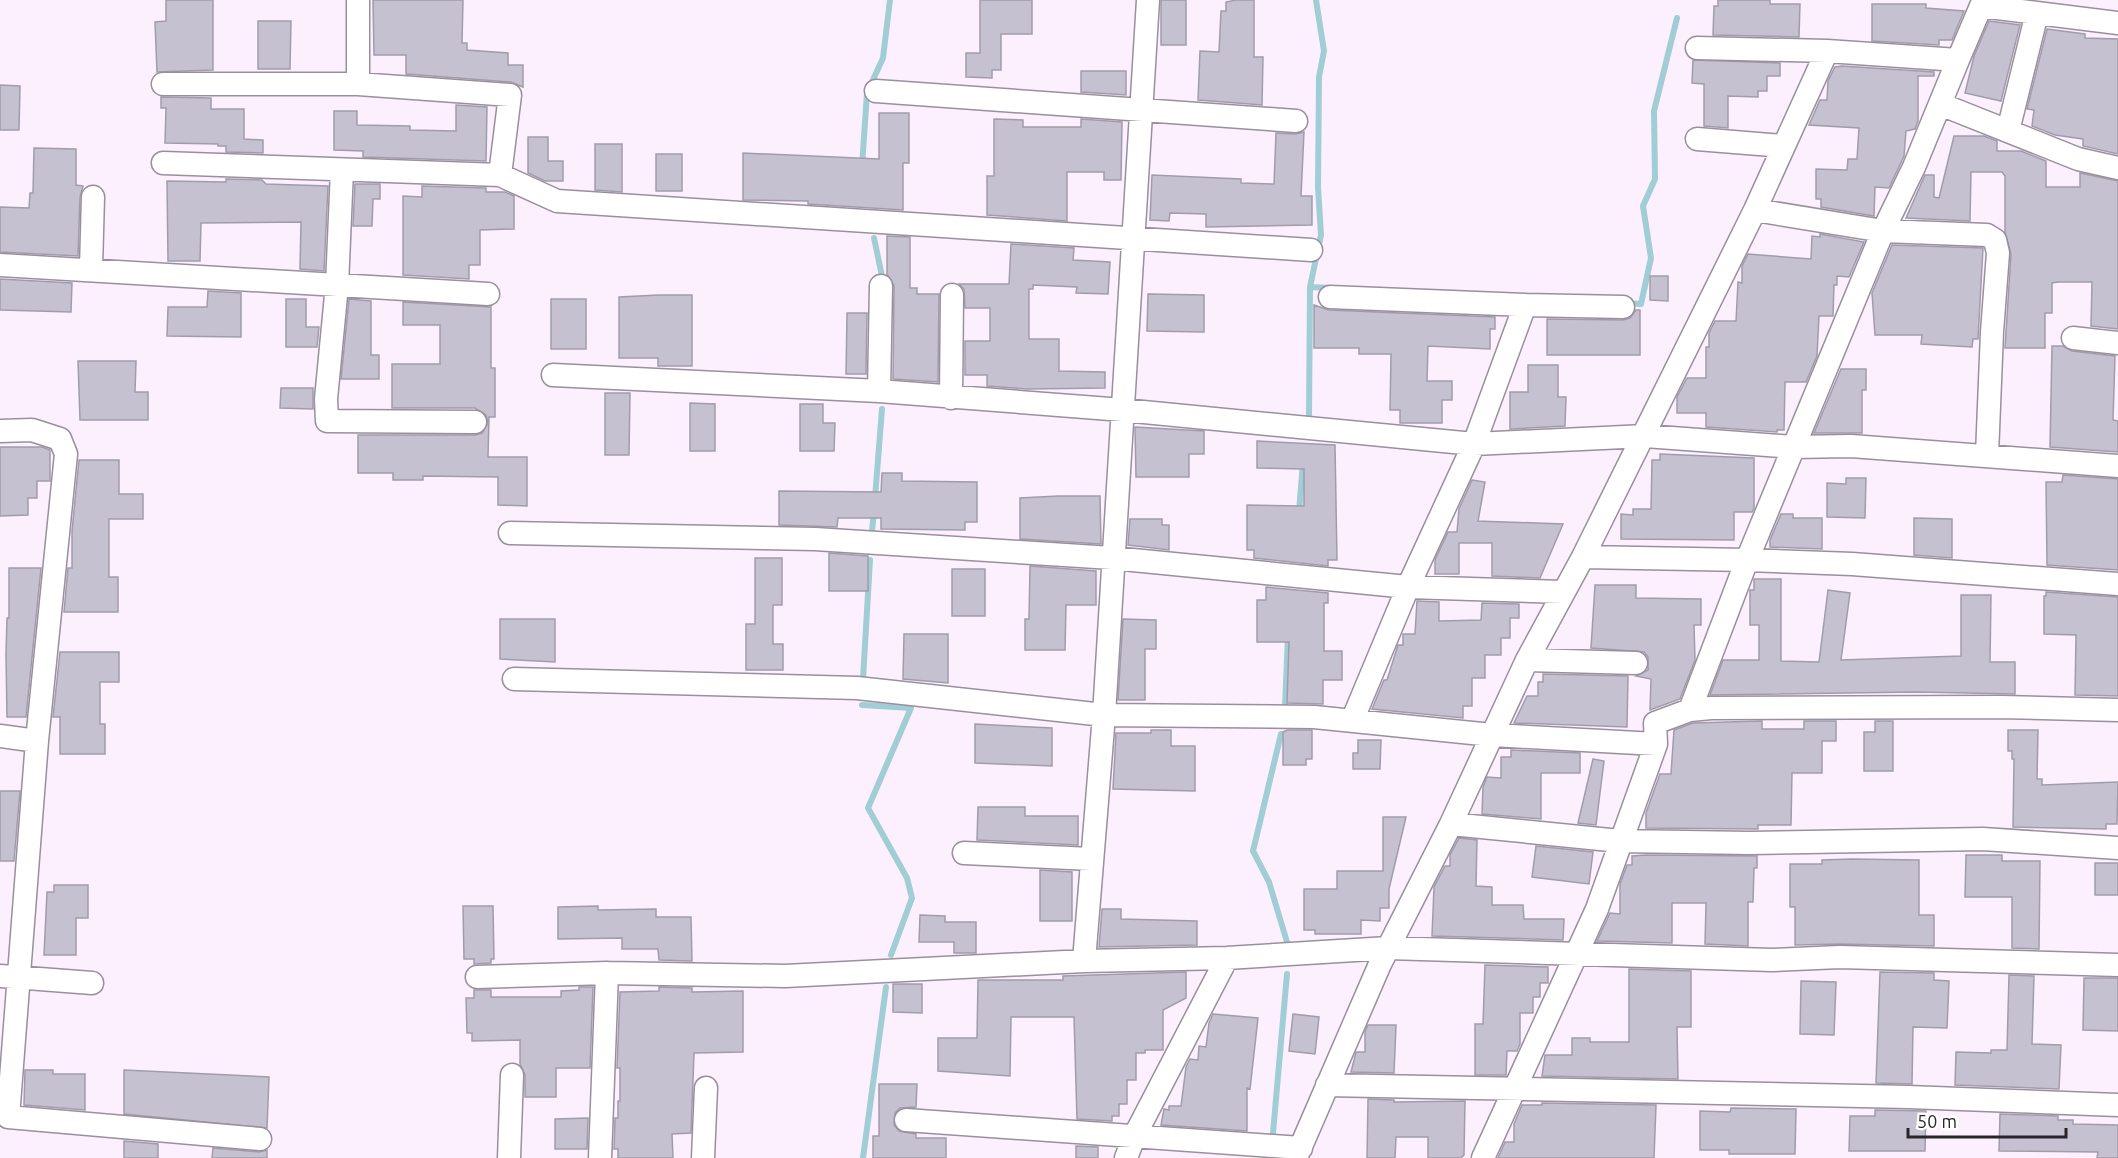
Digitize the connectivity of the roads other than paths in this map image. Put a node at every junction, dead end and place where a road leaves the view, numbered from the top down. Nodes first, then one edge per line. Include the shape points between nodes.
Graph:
1 (358, 0) edge
2 (1148, 0) edge
3 (2037, 13) junction
4 (2118, 23) edge
5 (1697, 48) dead end
6 (1827, 51) junction
7 (1958, 60) junction
8 (163, 84) dead end
9 (358, 84) junction
10 (876, 91) dead end
11 (1941, 104) junction
12 (1142, 110) junction
13 (1296, 121) dead end
14 (2008, 131) junction
15 (1697, 139) dead end
16 (1783, 146) junction
17 (163, 164) dead end
18 (2118, 168) edge
19 (342, 170) junction
20 (500, 175) junction
21 (93, 197) dead end
22 (1755, 210) junction
23 (1883, 231) junction
24 (1135, 237) junction
25 (1311, 249) dead end
26 (0, 265) edge
27 (91, 268) junction
28 (337, 285) junction
29 (881, 286) dead end
30 (488, 294) dead end
31 (952, 295) dead end
32 (1330, 297) dead end
33 (1526, 305) junction
34 (1623, 307) dead end
35 (2073, 338) dead end
36 (2118, 343) edge
37 (553, 375) dead end
38 (879, 391) junction
39 (951, 398) junction
40 (1123, 411) junction
41 (476, 422) dead end
42 (0, 431) edge
43 (1645, 436) junction
44 (1474, 444) junction
45 (1793, 447) junction
46 (1988, 455) junction
47 (2118, 466) edge
48 (510, 533) dead end
49 (1583, 557) junction
50 (1112, 558) junction
51 (1747, 560) junction
52 (2118, 584) edge
53 (1408, 587) junction
54 (1562, 592) junction
55 (1527, 660) junction
56 (1636, 663) dead end
57 (514, 679) dead end
58 (1690, 710) junction
59 (2118, 710) edge
60 (1104, 715) junction
61 (1352, 721) junction
62 (1492, 735) junction
63 (0, 736) edge
64 (38, 741) junction
65 (1656, 744) junction
66 (1451, 824) junction
67 (1620, 841) junction
68 (2118, 848) edge
69 (964, 853) dead end
70 (1090, 859) junction
71 (1388, 948) junction
72 (1576, 954) junction
73 (1227, 958) junction
74 (1084, 961) junction
75 (2118, 964) edge
76 (607, 973) junction
77 (9, 976) edge
78 (477, 977) dead end
79 (92, 983) dead end
80 (512, 1075) dead end
81 (1327, 1085) junction
82 (706, 1088) dead end
83 (1514, 1089) junction
84 (2118, 1105) edge
85 (4, 1116) edge
86 (906, 1120) dead end
87 (260, 1139) dead end
88 (1130, 1148) edge
89 (1299, 1153) edge
90 (509, 1158) edge
91 (600, 1158) edge
92 (703, 1158) edge
93 (1483, 1158) edge

1 - 9 street
2 - 12 street
3 - 4 street
3 - 7 street via 1981,6
3 - 14 street
5 - 6 street
6 - 7 street
6 - 16 street
7 - 11 street
8 - 9 street
9 - 20 street via 510,95
10 - 12 street
11 - 14 street
11 - 23 street
12 - 13 street
12 - 24 street
14 - 18 street via 2078,159
15 - 16 street
16 - 22 street
17 - 19 street
19 - 20 street
19 - 28 street
20 - 24 street via 557,201
21 - 27 street
22 - 23 street
22 - 43 street
23 - 45 street
23 - 46 street via 1987,235 1995,240 1998,253
24 - 25 street
24 - 40 street
26 - 27 street
27 - 28 street
28 - 30 street
28 - 41 street via 327,421
29 - 38 street
31 - 39 street
32 - 33 street
33 - 34 street
33 - 44 street
35 - 36 street
37 - 38 street
38 - 39 street
39 - 40 street
40 - 44 street
40 - 50 street
42 - 64 street via 32,430 60,439 66,453
43 - 44 street
43 - 45 street
43 - 49 street
44 - 53 street
45 - 46 street via 1851,446
45 - 51 street
46 - 47 street
48 - 50 street via 815,539
49 - 51 street
49 - 54 street
50 - 53 street
50 - 60 street
51 - 52 street
51 - 58 street
53 - 54 street
53 - 61 street
54 - 55 street
55 - 56 street
55 - 62 street
57 - 60 street via 857,688
58 - 59 street
58 - 65 street via 1655,723
60 - 61 street via 1314,717
60 - 70 street
61 - 62 street
62 - 65 street
62 - 66 street
63 - 64 street
64 - 77 street
65 - 67 street
66 - 67 street
66 - 71 street
67 - 68 street via 1983,839
67 - 72 street via 1597,909
69 - 70 street
70 - 74 street
71 - 72 street
71 - 73 street
71 - 81 street
72 - 75 street
72 - 83 street
73 - 74 street
73 - 88 street
74 - 76 street via 784,976
76 - 78 street
76 - 91 street
77 - 79 street
77 - 85 street
80 - 90 street
81 - 83 street
81 - 89 street
82 - 92 street
83 - 84 street
83 - 93 street
85 - 87 street
86 - 88 street
88 - 89 street

